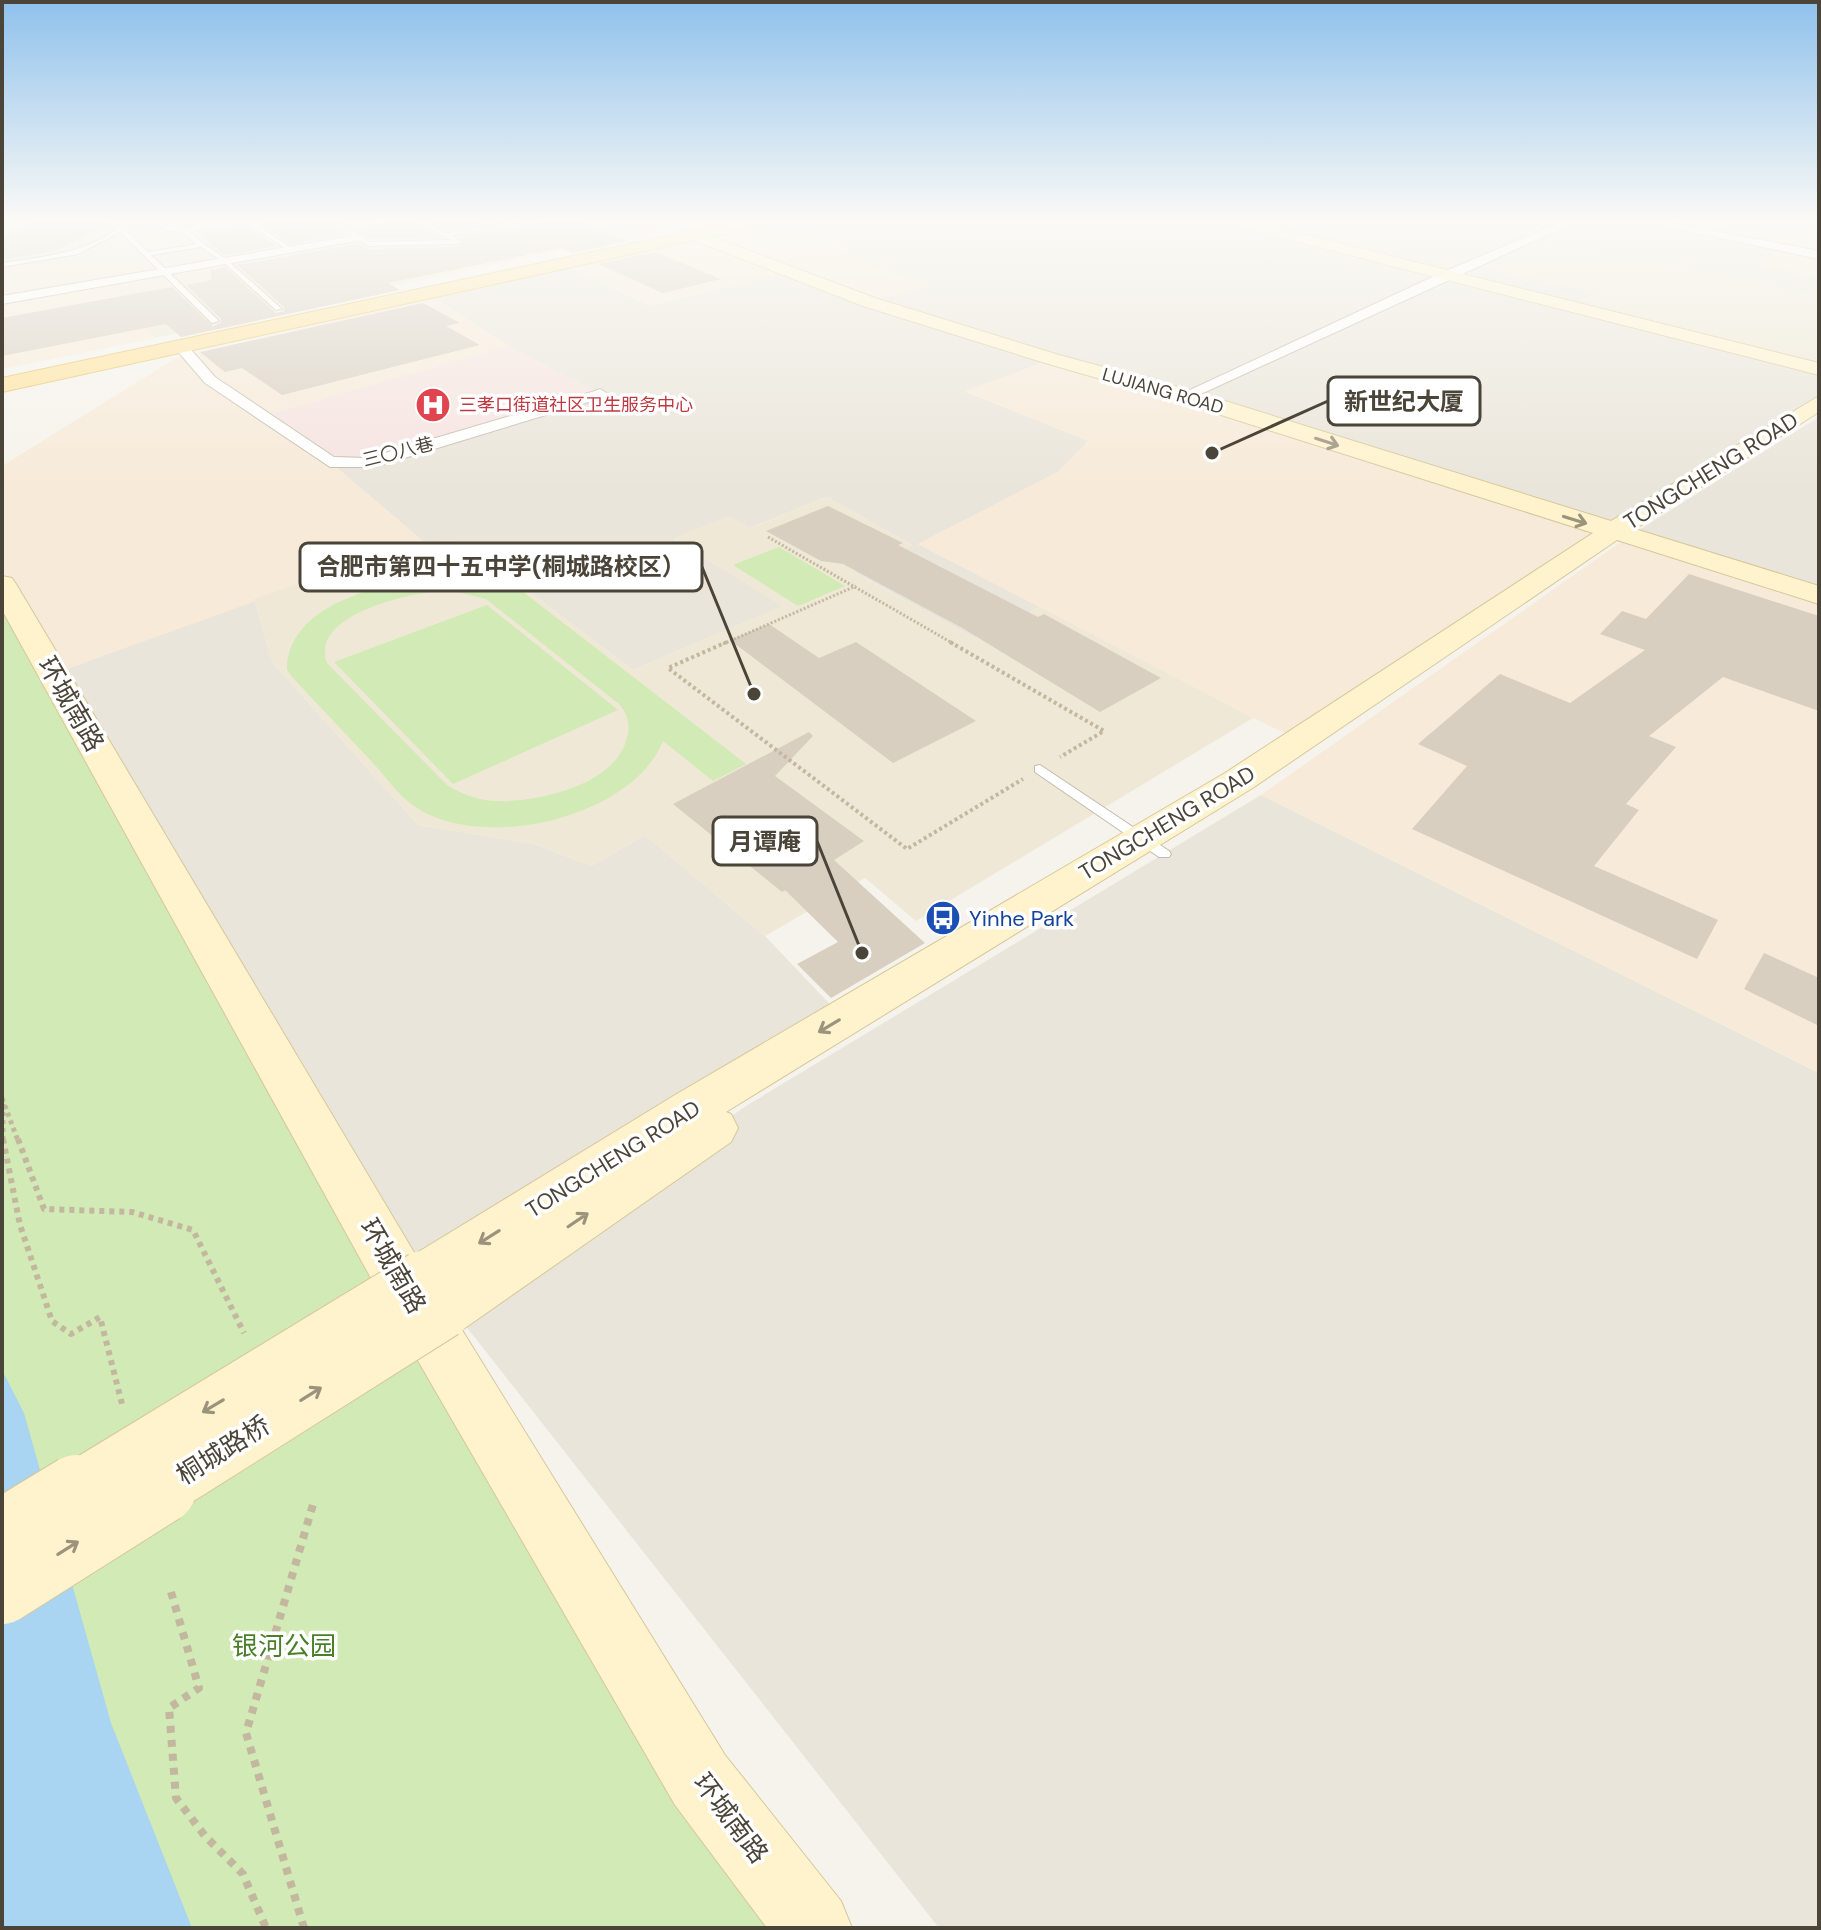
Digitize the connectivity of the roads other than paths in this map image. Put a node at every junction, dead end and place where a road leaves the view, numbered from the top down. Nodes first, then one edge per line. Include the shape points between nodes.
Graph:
1 (204, 310) edge
2 (304, 310) edge
3 (342, 310) edge
4 (895, 310) edge
5 (1371, 310) edge
6 (1582, 310) edge
7 (215, 321) dead end
8 (181, 347) junction
9 (1819, 369) edge
10 (2, 374) edge
11 (2, 385) edge
12 (600, 394) dead end
13 (1185, 396) junction
14 (1819, 403) edge
15 (1819, 417) edge
16 (1620, 535) junction
17 (2, 584) edge
18 (1819, 595) edge
19 (1040, 769) road end
20 (1153, 846) junction
21 (434, 1295) junction
22 (2, 1534) edge
23 (2, 1590) edge
24 (814, 1928) edge

1 - 7 lane
2 - 10 main road
3 - 8 main road
4 - 13 street, LUJIANG ROAD
5 - 13 street
6 - 9 street
8 - 11 main road
8 - 12 street, 三〇八巷 via 210,380 330,462 369,463
13 -> 16 street, LUJIANG ROAD
14 - 16 street, TONGCHENG ROAD
15 - 16 street, TONGCHENG ROAD
16 - 18 street, LUJIANG ROAD
16 - 20 street, TONGCHENG ROAD via 1261,795
17 - 24 street, 环城南路 via 407,1291 700,1780
19 - 20 lane
20 - 21 street, TONGCHENG ROAD via 746,1106
21 -> 22 street, 桐城路桥, bridge
23 -> 21 street, 桐城路桥, bridge

